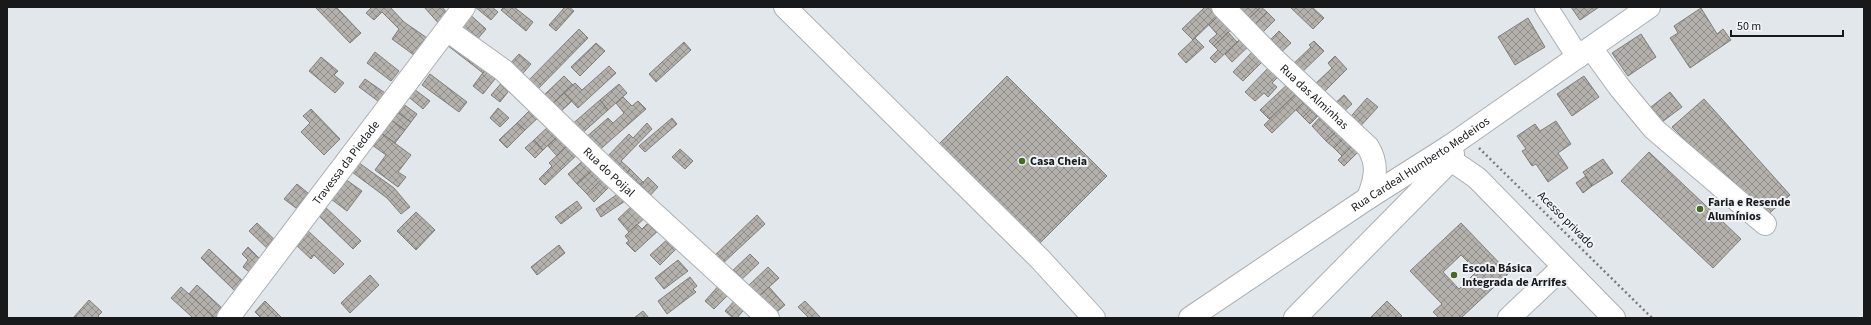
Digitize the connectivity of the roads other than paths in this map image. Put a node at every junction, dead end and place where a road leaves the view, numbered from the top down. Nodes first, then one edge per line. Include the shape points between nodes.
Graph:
1 (464, 7) edge
2 (785, 7) edge
3 (1223, 7) edge
4 (1546, 7) edge
5 (1649, 7) edge
6 (447, 30) junction
7 (1584, 52) junction
8 (1456, 147) junction
9 (1405, 174) junction
10 (1422, 188) junction
11 (1368, 198) junction
12 (1765, 224) dead end
13 (1563, 267) junction
14 (228, 318) edge
15 (768, 318) edge
16 (1094, 318) edge
17 (1190, 318) edge
18 (1295, 318) edge
19 (1509, 318) edge
20 (1614, 318) edge

1 - 6 street, Travessa da Piedade
2 - 16 street via 1040,259
3 - 11 street, Rua das Alminhas via 1368,147 1376,168 1375,180
4 - 7 street
5 - 7 street, Rua Cardeal Humberto Medeiros
6 - 14 street, Travessa da Piedade
6 - 15 street, Rua do Poijal via 503,70 612,176
7 - 8 street, Rua Cardeal Humberto Medeiros
7 - 12 street via 1620,88 1654,129
8 - 9 street, Rua Cardeal Humberto Medeiros
8 - 10 street
8 - 13 street via 1477,178
9 - 10 street
9 - 11 street, Rua Cardeal Humberto Medeiros
10 - 18 street
11 - 17 street, Rua Cardeal Humberto Medeiros
13 - 19 street
13 - 20 street

